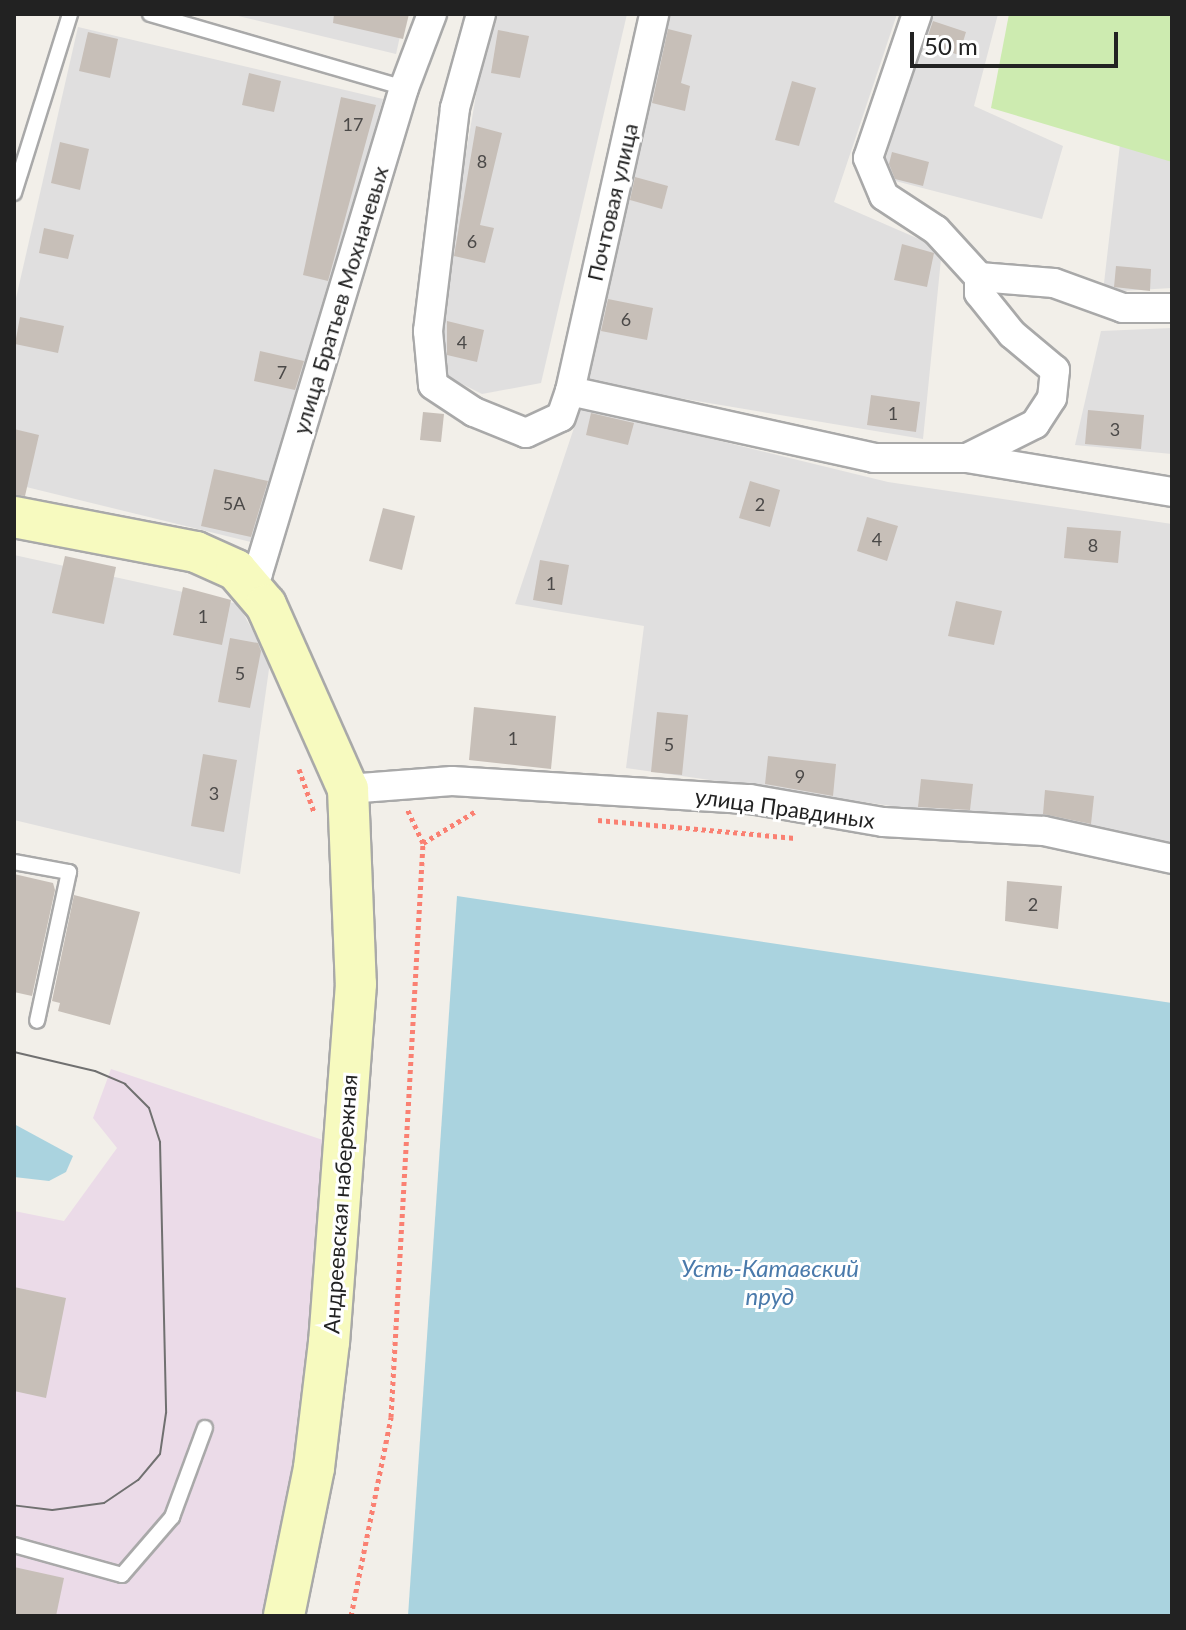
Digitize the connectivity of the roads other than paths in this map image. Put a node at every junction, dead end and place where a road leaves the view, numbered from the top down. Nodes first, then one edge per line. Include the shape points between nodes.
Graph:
1 (70, 14) edge
2 (150, 14) edge
3 (432, 14) edge
4 (481, 14) edge
5 (654, 14) edge
6 (917, 14) edge
7 (404, 88) junction
8 (14, 193) edge
9 (979, 277) junction
10 (1172, 308) edge
11 (570, 391) junction
12 (967, 458) junction
13 (1172, 492) edge
14 (14, 517) edge
15 (249, 585) junction
16 (348, 789) junction
17 (1172, 859) edge
18 (14, 862) edge
19 (37, 1021) dead end
20 (205, 1428) dead end
21 (14, 1545) edge
22 (284, 1616) edge

1 - 8 lane
2 - 7 lane
3 - 7 street, улица Братьев Мохначевых
4 - 11 street via 455,108 428,331 433,385 474,412 526,433 561,417
5 - 11 street, Почтовая улица
6 - 9 street via 868,158 884,196 936,230
7 - 15 street, улица Братьев Мохначевых via 258,573
9 - 10 street via 1054,283 1123,308
9 - 12 street via 979,293 1012,334 1055,370 1052,398 1035,424
11 - 12 street via 874,458
12 - 13 street
14 - 15 main road via 196,552 236,570
15 - 16 main road via 266,605
16 - 17 street, улица Правдиных via 452,781 750,799 883,822 1044,831
16 - 22 main road, Андреевская набережная via 356,984 334,1280 314,1468
18 - 19 lane via 69,872
20 - 21 lane via 172,1517 122,1575

